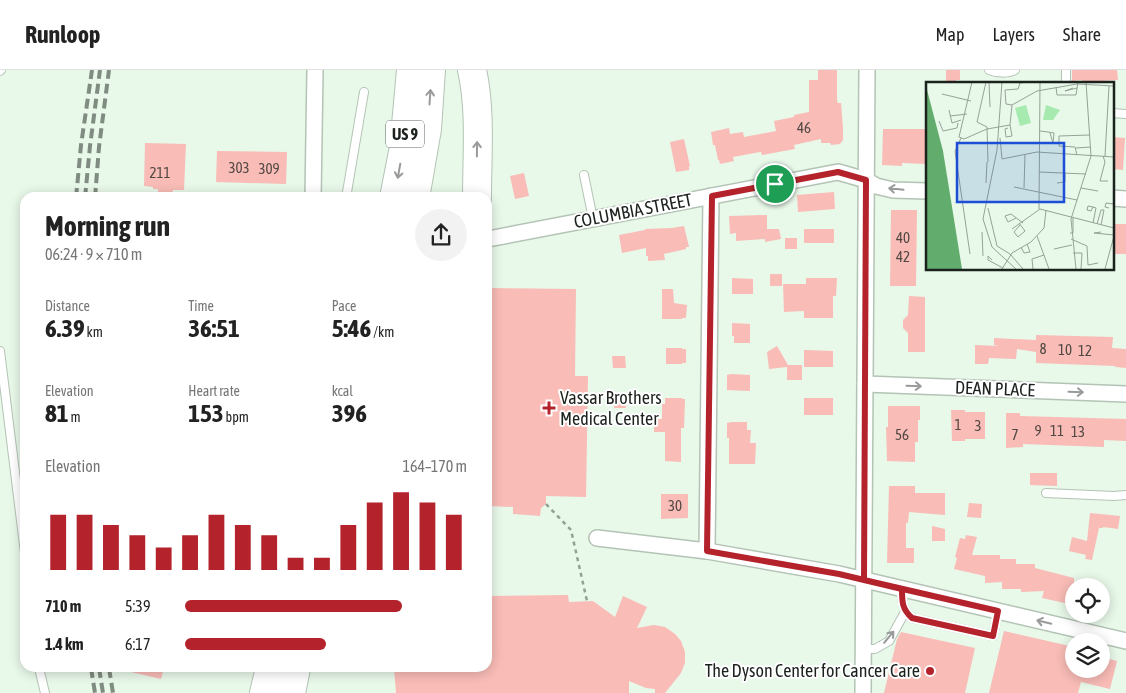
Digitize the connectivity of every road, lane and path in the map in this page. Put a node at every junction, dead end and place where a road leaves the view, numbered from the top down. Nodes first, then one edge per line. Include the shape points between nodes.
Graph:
1 (315, 70) edge
2 (411, 70) edge
3 (431, 70) edge
4 (472, 70) edge
5 (867, 70) edge
6 (989, 70) edge
7 (1015, 70) edge
8 (364, 92) dead end
9 (584, 175) dead end
10 (866, 180) junction
11 (926, 191) edge
12 (313, 192) edge
13 (347, 192) edge
14 (395, 192) edge
15 (416, 192) edge
16 (477, 192) edge
17 (712, 196) junction
18 (593, 218) junction
19 (492, 237) edge
20 (0, 351) edge
21 (865, 384) junction
22 (1126, 394) edge
23 (1046, 493) dead end
24 (1126, 495) edge
25 (546, 504) dead end
26 (20, 513) edge
27 (597, 538) dead end
28 (707, 551) junction
29 (864, 580) junction
30 (902, 589) junction
31 (587, 601) dead end
32 (998, 611) junction
33 (905, 612) junction
34 (993, 636) junction
35 (1002, 638) dead end
36 (1126, 641) edge
37 (864, 649) junction
38 (40, 672) edge
39 (269, 672) edge
40 (295, 672) edge
41 (45, 693) edge
42 (264, 693) edge
43 (291, 693) edge
44 (863, 693) edge

1 - 12 street
2 -> 14 highway, US 9 via 404,147
15 -> 3 highway, US 9 via 427,129
16 -> 4 highway via 476,88
5 - 10 street
6 - 7 lane
8 - 13 lane
9 - 18 lane
11 -> 10 street, COLUMBIA STREET via 893,190
10 - 17 street, COLUMBIA STREET via 838,172
10 - 21 street
17 - 18 street, COLUMBIA STREET
17 - 28 street
18 - 19 street, COLUMBIA STREET
20 - 26 lane
21 -> 22 street, DEAN PLACE
21 - 29 street
23 - 24 lane
25 - 31 path via 571,530
27 - 28 street
28 - 29 street
29 - 30 street
29 - 37 street
30 - 32 street
30 - 33 lane
32 - 34 lane
36 -> 32 street via 1079,633
33 - 34 lane via 912,618
37 -> 33 lane via 875,649 889,641
34 - 35 lane
37 - 44 street
38 - 41 lane
39 - 42 highway
40 - 43 highway

